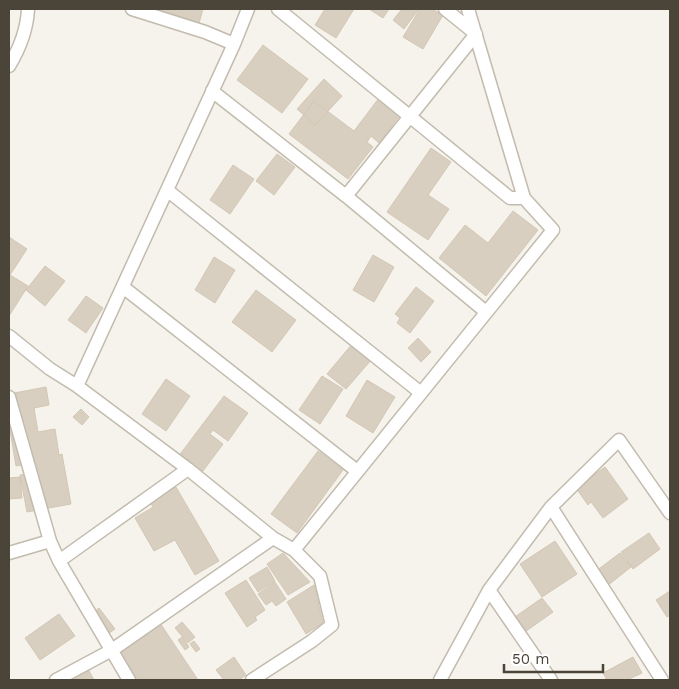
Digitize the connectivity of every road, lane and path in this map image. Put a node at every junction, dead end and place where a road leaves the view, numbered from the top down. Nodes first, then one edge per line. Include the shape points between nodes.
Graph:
1 (28, 9) edge
2 (132, 9) edge
3 (248, 9) edge
4 (278, 9) edge
5 (444, 9) edge
6 (468, 9) edge
7 (476, 34) junction
8 (234, 44) junction
9 (9, 66) edge
10 (212, 91) junction
11 (410, 116) junction
12 (167, 190) junction
13 (346, 196) junction
14 (524, 198) junction
15 (123, 287) junction
16 (486, 312) junction
17 (9, 336) edge
18 (77, 386) junction
19 (421, 393) junction
20 (9, 397) edge
21 (188, 469) junction
22 (357, 471) junction
23 (551, 506) junction
24 (670, 514) edge
25 (273, 538) junction
26 (50, 541) junction
27 (294, 550) junction
28 (9, 552) edge
29 (59, 561) junction
30 (489, 590) junction
31 (112, 650) junction
32 (56, 680) edge
33 (129, 680) edge
34 (252, 680) edge
35 (440, 680) edge
36 (552, 680) edge
37 (662, 680) edge

1 - 9 street via 24,33
2 - 8 street
3 - 8 street
4 - 11 street
5 - 7 street
6 - 7 street
7 - 11 street
7 - 14 street
8 - 10 street
10 - 12 street
10 - 13 street
11 - 13 street
11 - 14 street via 510,198
12 - 15 street
12 - 19 street
13 - 16 street
14 - 16 street via 553,230
15 - 18 street
15 - 22 street
16 - 19 street
17 - 18 street
18 - 21 street
19 - 22 street
20 - 26 street
21 - 25 street
21 - 29 street
22 - 27 street
23 - 24 street via 619,440
23 - 30 street
23 - 37 street
25 - 27 street
25 - 31 street
26 - 28 street
26 - 29 street
27 - 34 street via 320,576 332,625
29 - 31 street
30 - 35 street
30 - 36 street
31 - 32 street
31 - 33 street

